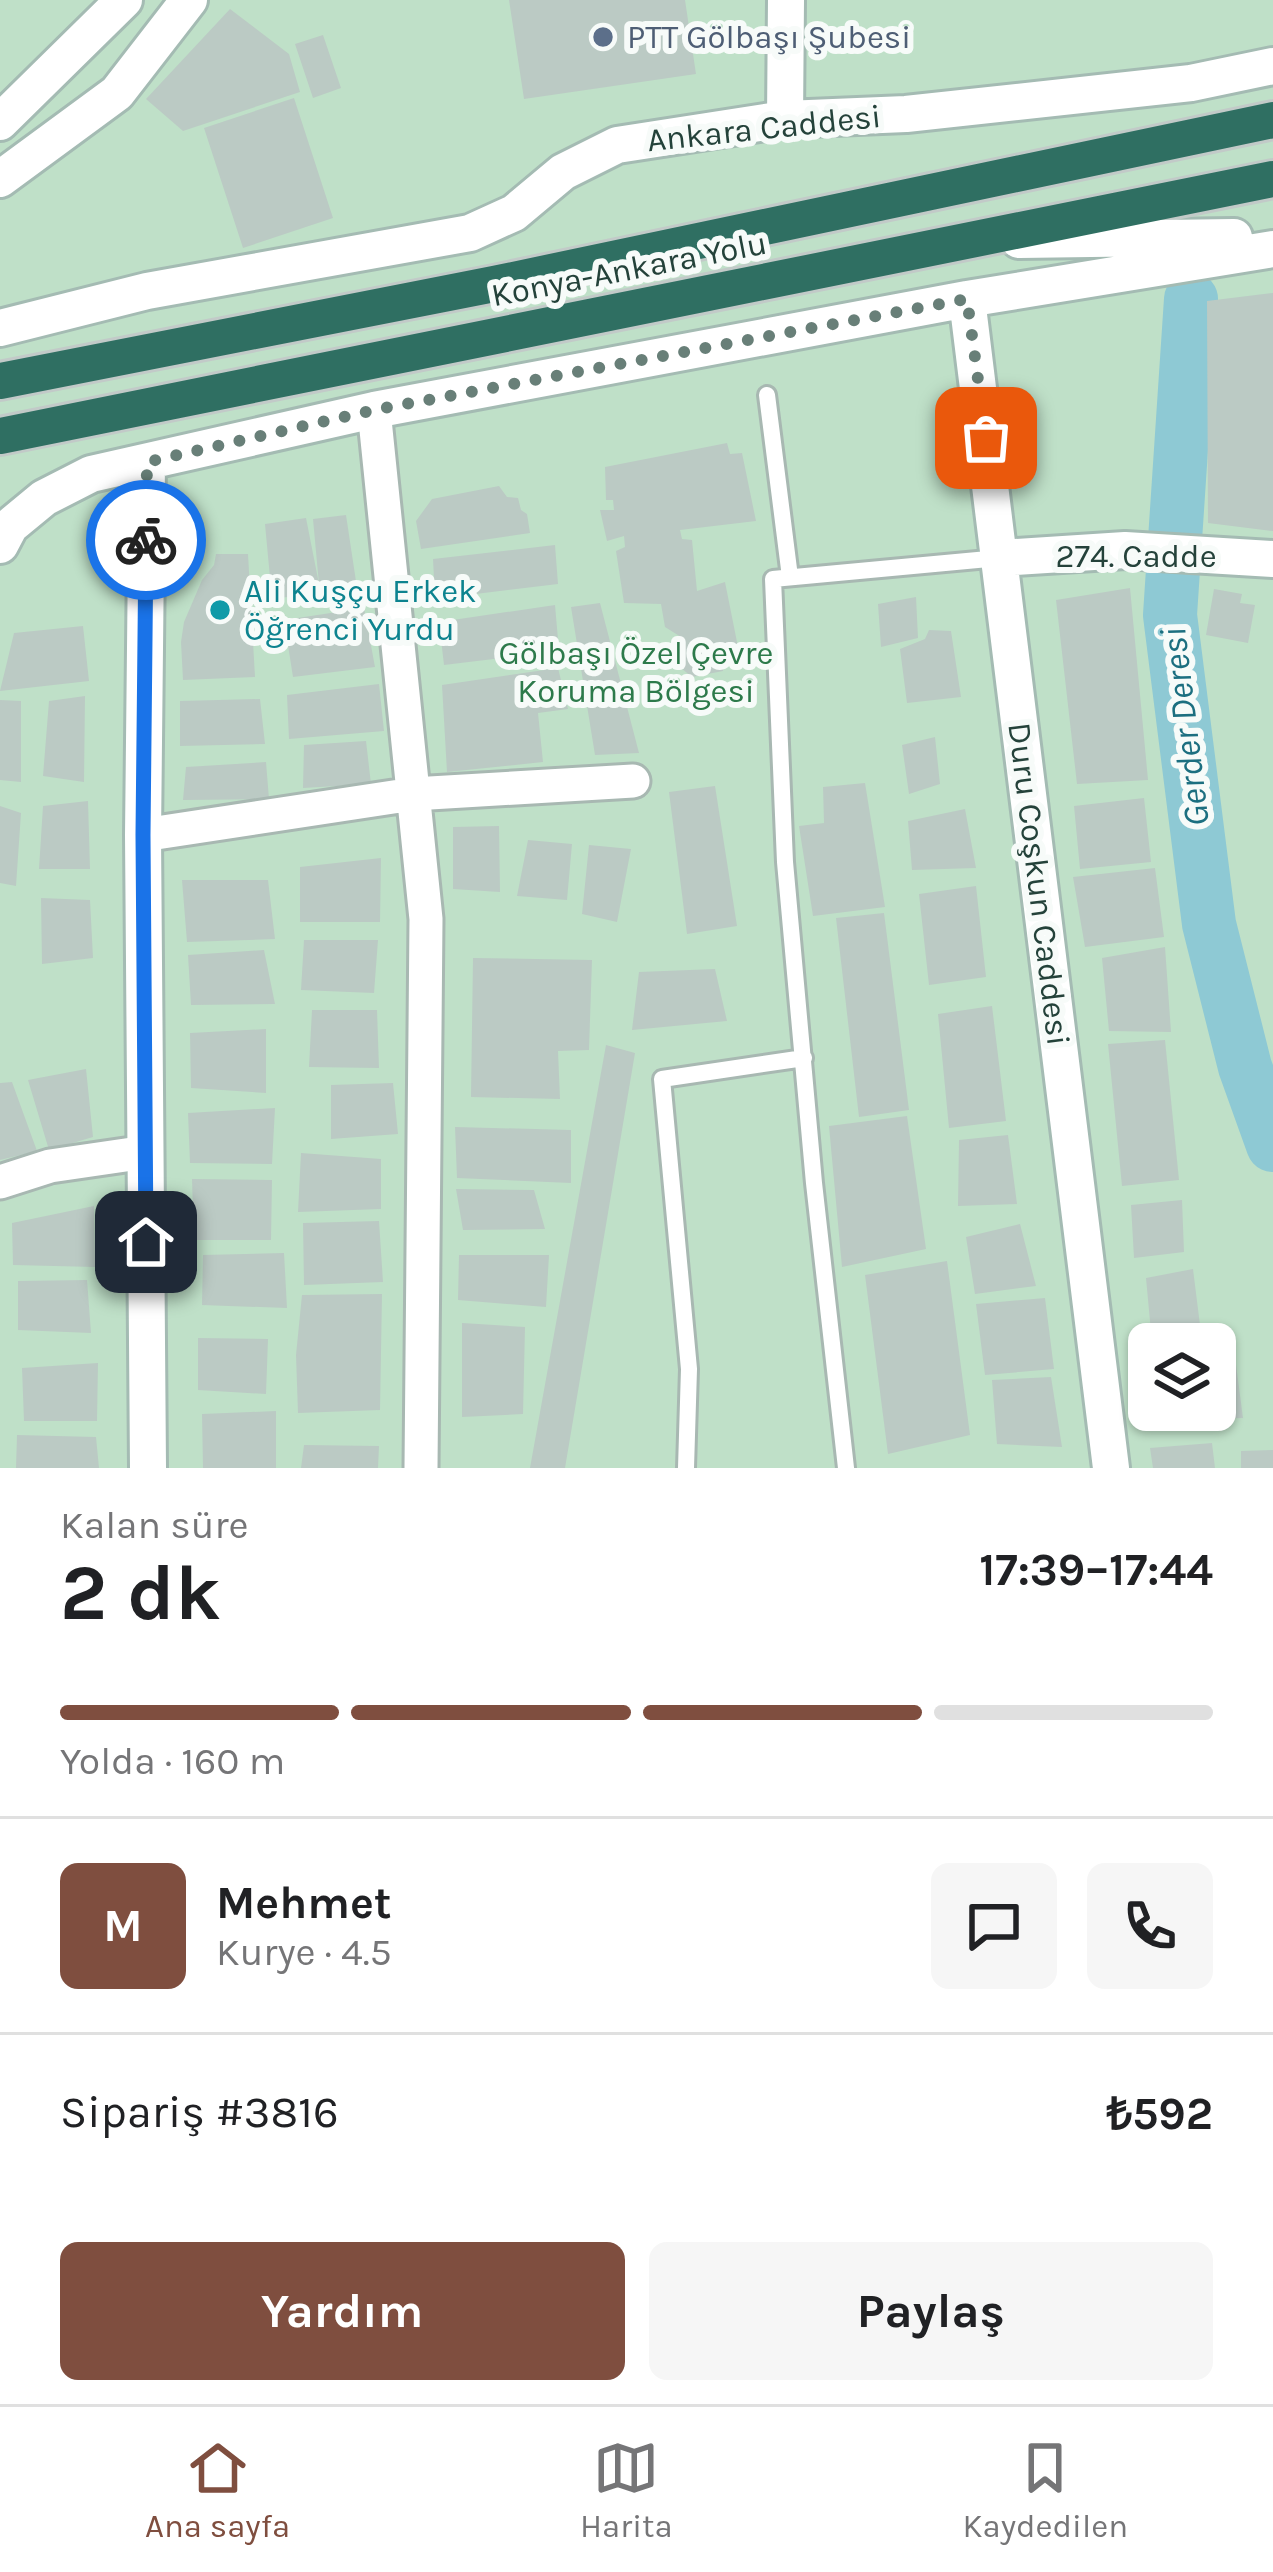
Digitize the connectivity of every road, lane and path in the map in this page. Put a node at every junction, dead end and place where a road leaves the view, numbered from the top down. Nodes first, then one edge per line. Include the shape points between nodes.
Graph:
1 (124, 0) edge
2 (189, 0) edge
3 (787, 0) edge
4 (1273, 66) edge
5 (785, 119) junction
6 (1273, 120) edge
7 (0, 122) edge
8 (1273, 178) edge
9 (0, 179) edge
10 (1273, 237) edge
11 (968, 240) junction
12 (1273, 249) edge
13 (967, 299) junction
14 (0, 328) edge
15 (0, 381) edge
16 (767, 395) dead end
17 (374, 410) junction
18 (0, 436) edge
19 (147, 462) junction
20 (0, 545) edge
21 (998, 558) junction
22 (1273, 559) edge
23 (790, 577) junction
24 (633, 782) dead end
25 (413, 794) junction
26 (143, 835) junction
27 (805, 1058) junction
28 (146, 1152) junction
29 (0, 1182) edge
30 (148, 1468) edge
31 (421, 1468) edge
32 (686, 1468) edge
33 (846, 1468) edge
34 (1111, 1468) edge

1 - 7 street
2 - 9 street via 117,93
3 - 5 street
4 - 5 street, Ankara Caddesi via 1012,103
5 - 14 street, Ankara Caddesi via 617,145 470,233 147,291
6 - 15 highway
8 - 11 highway, Konya-Ankara Yolu
10 - 11 street
11 - 18 highway, Konya-Ankara Yolu
12 - 13 street
13 - 17 street
13 - 21 street, Duru Coşkun Caddesi
16 - 23 lane
17 - 19 street
17 - 25 street
19 - 20 street via 91,474 44,498
19 - 26 street
21 - 22 street, 274. Cadde via 1125,550
21 - 23 lane
21 - 34 street, Duru Coşkun Caddesi
23 - 27 lane via 773,579 775,692
24 - 25 street
25 - 26 street
25 - 31 street via 426,919
26 - 28 street
27 - 32 lane via 662,1079 689,1370
27 - 33 lane
28 - 29 street
28 - 30 street

